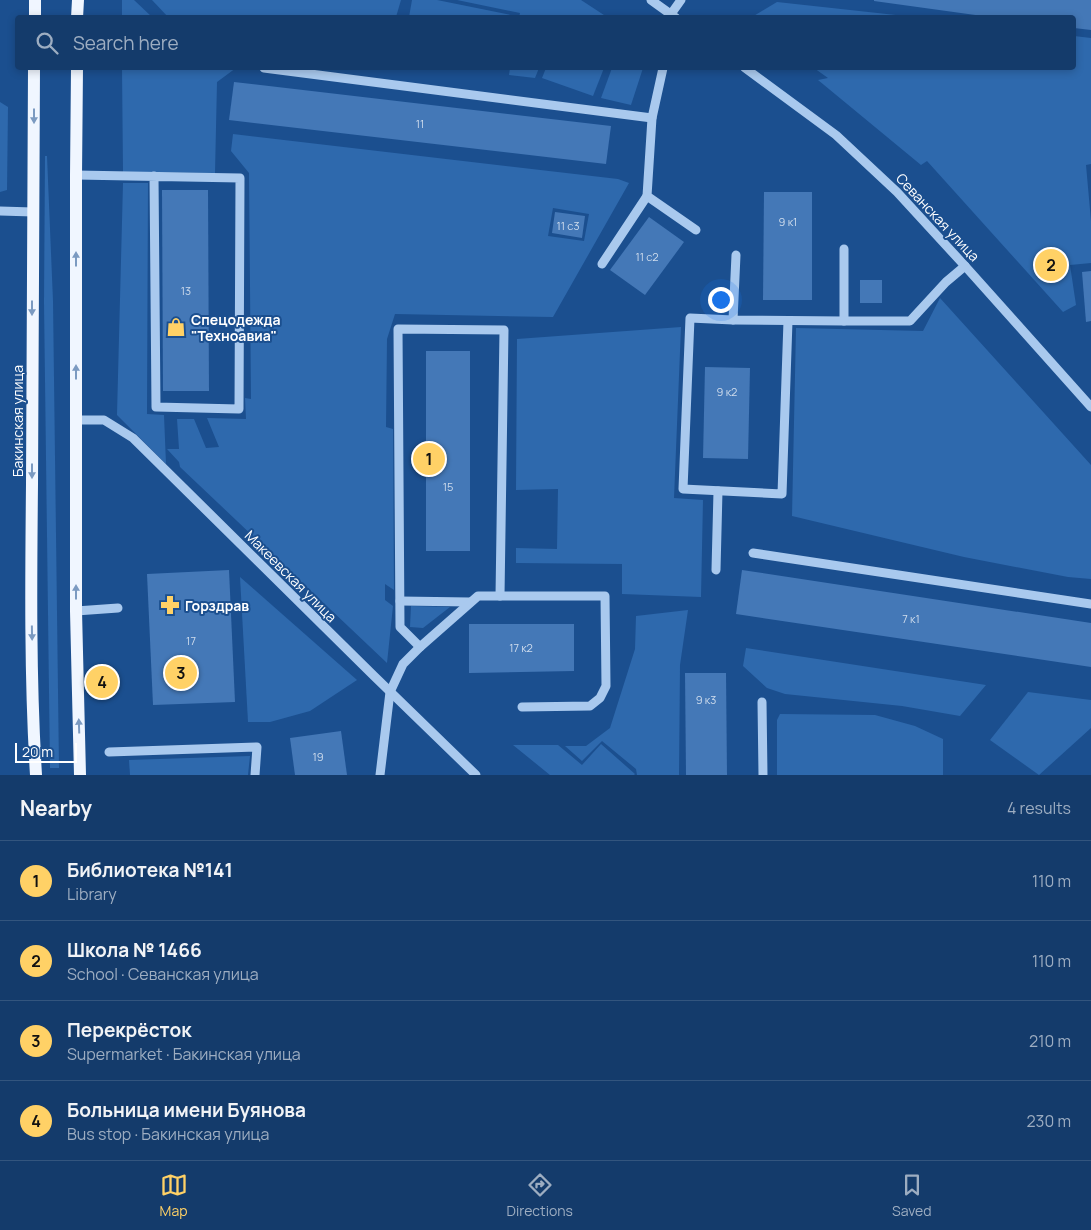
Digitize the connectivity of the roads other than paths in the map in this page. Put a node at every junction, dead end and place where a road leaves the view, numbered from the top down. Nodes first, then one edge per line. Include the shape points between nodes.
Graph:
1 (35, 0) edge
2 (78, 0) edge
3 (651, 0) edge
4 (681, 0) edge
5 (35, 15) edge
6 (77, 15) edge
7 (673, 15) edge
8 (674, 15) edge
9 (34, 70) edge
10 (77, 70) edge
11 (280, 70) edge
12 (663, 70) edge
13 (748, 70) edge
14 (652, 118) junction
15 (76, 175) junction
16 (154, 176) junction
17 (647, 196) junction
18 (0, 211) edge
19 (33, 212) junction
20 (696, 230) dead end
21 (844, 249) dead end
22 (736, 255) dead end
23 (602, 264) dead end
24 (965, 266) junction
25 (733, 320) junction
26 (788, 321) junction
27 (844, 321) junction
28 (1091, 407) edge
29 (76, 420) junction
30 (718, 490) junction
31 (753, 553) dead end
32 (716, 570) dead end
33 (500, 596) junction
34 (400, 601) junction
35 (470, 602) junction
36 (1091, 604) edge
37 (118, 608) dead end
38 (76, 611) junction
39 (420, 646) junction
40 (390, 692) junction
41 (762, 702) dead end
42 (522, 707) dead end
43 (109, 752) dead end
44 (36, 775) edge
45 (80, 775) edge
46 (255, 775) edge
47 (380, 775) edge
48 (476, 775) edge
49 (763, 775) edge

1 - 5 main road
2 - 6 main road
3 - 7 street
4 - 8 street
9 -> 19 main road, Бакинская улица
10 - 15 main road
11 - 14 street
12 - 14 street
13 - 24 street, Севанская улица via 836,135 897,192
14 - 17 street
15 - 16 street
29 -> 15 main road
16 - 16 street via 156,407 238,409 240,178
17 - 20 street
17 - 23 street
18 - 19 street
19 -> 44 main road, Бакинская улица via 31,576
21 - 27 street
22 - 25 street
24 - 27 street via 910,321
24 - 28 street, Севанская улица
25 - 26 street
25 - 30 street via 690,318 683,489
26 - 27 street
26 - 30 street via 782,494
38 -> 29 main road
29 - 40 street, Макеевская улица via 104,420 132,438
30 - 32 street
31 - 36 street
33 - 34 street via 504,330 398,329
33 - 35 street via 478,596
33 - 42 street via 605,596 606,686 600,698 590,706
34 - 35 street
34 - 39 street via 400,627
35 - 39 street
37 - 38 street
45 -> 38 main road
39 - 40 street via 403,664
40 - 47 street
40 - 48 street, Макеевская улица
41 - 49 street
43 - 46 street via 257,747

